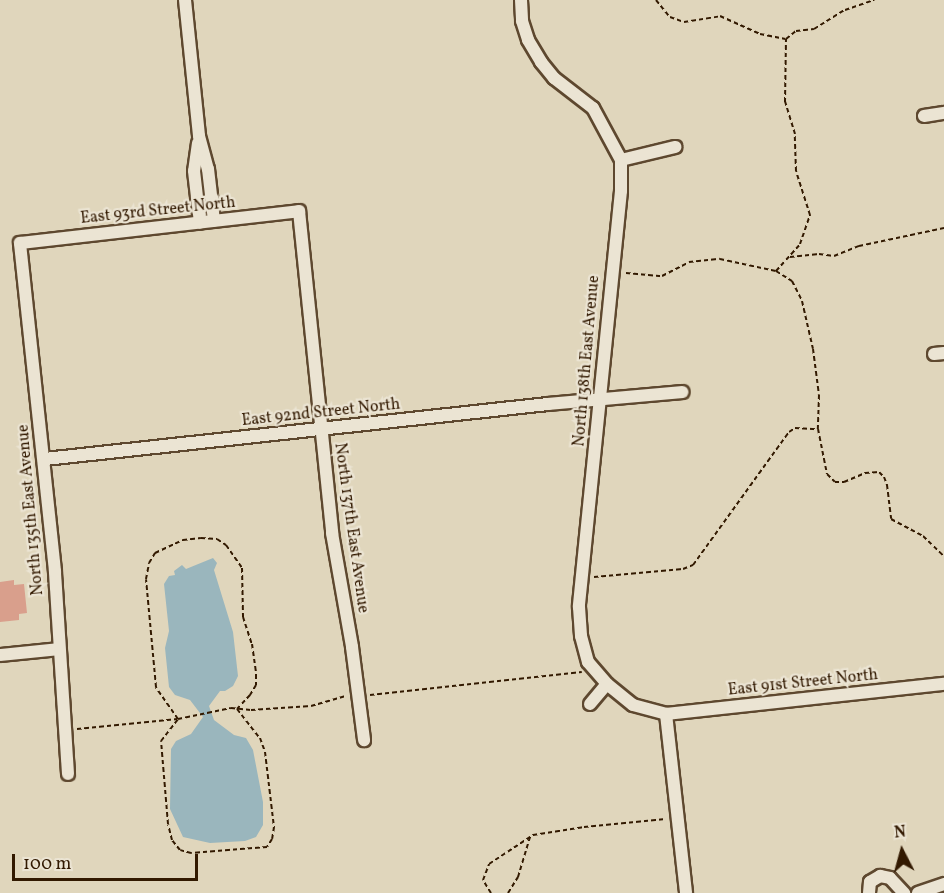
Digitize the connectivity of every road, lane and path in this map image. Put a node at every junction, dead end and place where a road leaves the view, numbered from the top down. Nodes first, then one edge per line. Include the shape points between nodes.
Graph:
1 (185, 0) edge
2 (521, 0) edge
3 (656, 0) edge
4 (874, 0) edge
5 (786, 39) junction
6 (944, 113) edge
7 (924, 116) dead end
8 (199, 136) junction
9 (675, 147) dead end
10 (621, 160) junction
11 (299, 211) joint
12 (214, 222) junction
13 (200, 223) junction
14 (944, 228) edge
15 (20, 243) joint
16 (790, 257) junction
17 (611, 270) junction
18 (777, 271) junction
19 (682, 392) dead end
20 (601, 399) junction
21 (818, 429) junction
22 (321, 430) junction
23 (45, 459) junction
24 (944, 556) edge
25 (582, 578) junction
26 (58, 649) junction
27 (0, 655) edge
28 (593, 670) junction
29 (607, 684) junction
30 (944, 684) edge
31 (358, 694) junction
32 (590, 704) dead end
33 (237, 709) junction
34 (666, 714) junction
35 (178, 719) junction
36 (64, 730) junction
37 (364, 740) dead end
38 (68, 774) dead end
39 (678, 817) junction
40 (530, 837) junction
41 (944, 884) edge
42 (490, 893) edge
43 (508, 893) edge
44 (686, 893) edge
45 (868, 893) edge
46 (904, 893) edge
47 (918, 893) edge

1 - 8 street
2 - 10 street, North 138th East Avenue via 528,40 541,62 554,78 593,108
3 - 5 path via 670,17 684,22 720,16 760,34
4 - 5 path via 845,10 814,29 796,31
5 - 16 path via 785,102 795,134 796,171 810,215 807,229
6 - 7 street
8 - 12 street
8 - 13 street via 194,171
9 - 10 street
10 - 17 street, North 138th East Avenue
11 - 12 street, East 93rd Street North
11 - 22 street, North 137th East Avenue
12 - 13 street, East 93rd Street North
13 - 15 street, East 93rd Street North
14 - 16 path via 859,246 834,256
15 - 23 street, North 135th East Avenue
16 - 18 path
17 - 18 path via 662,276 707,258
17 - 20 street, North 138th East Avenue
18 - 21 path via 792,282 802,301 817,372
19 - 20 street, East 92nd Street North
20 - 22 street, East 92nd Street North
20 - 25 street, North 138th East Avenue
21 - 24 path via 830,480 844,482 879,472 887,485 891,519 923,536
21 - 25 path via 795,428 787,434 693,565
22 - 23 street, East 92nd Street North
22 - 31 street, North 137th East Avenue via 332,533
23 - 26 street, North 135th East Avenue
25 - 28 street, North 138th East Avenue via 581,636
26 - 27 street
26 - 36 street, North 135th East Avenue
28 - 29 street, North 138th East Avenue
28 - 31 path via 368,696
29 - 32 street
29 - 34 street, North 138th East Avenue via 633,705
30 - 34 street, East 91st Street North
31 - 33 path via 311,706
31 - 37 street, North 137th East Avenue
33 - 35 path
33 - 35 path via 266,752 274,827 267,847 191,853 180,850 172,840 160,741
33 - 35 path via 256,685 252,644 243,617 242,568 226,544 217,539 183,540 155,553 146,579 156,687
34 - 39 street
35 - 36 path
36 - 38 street, North 135th East Avenue
39 - 40 path
39 - 44 street
40 - 42 path via 489,864 483,880
40 - 43 path via 518,877
41 - 47 street
45 - 46 street via 871,880 884,876

